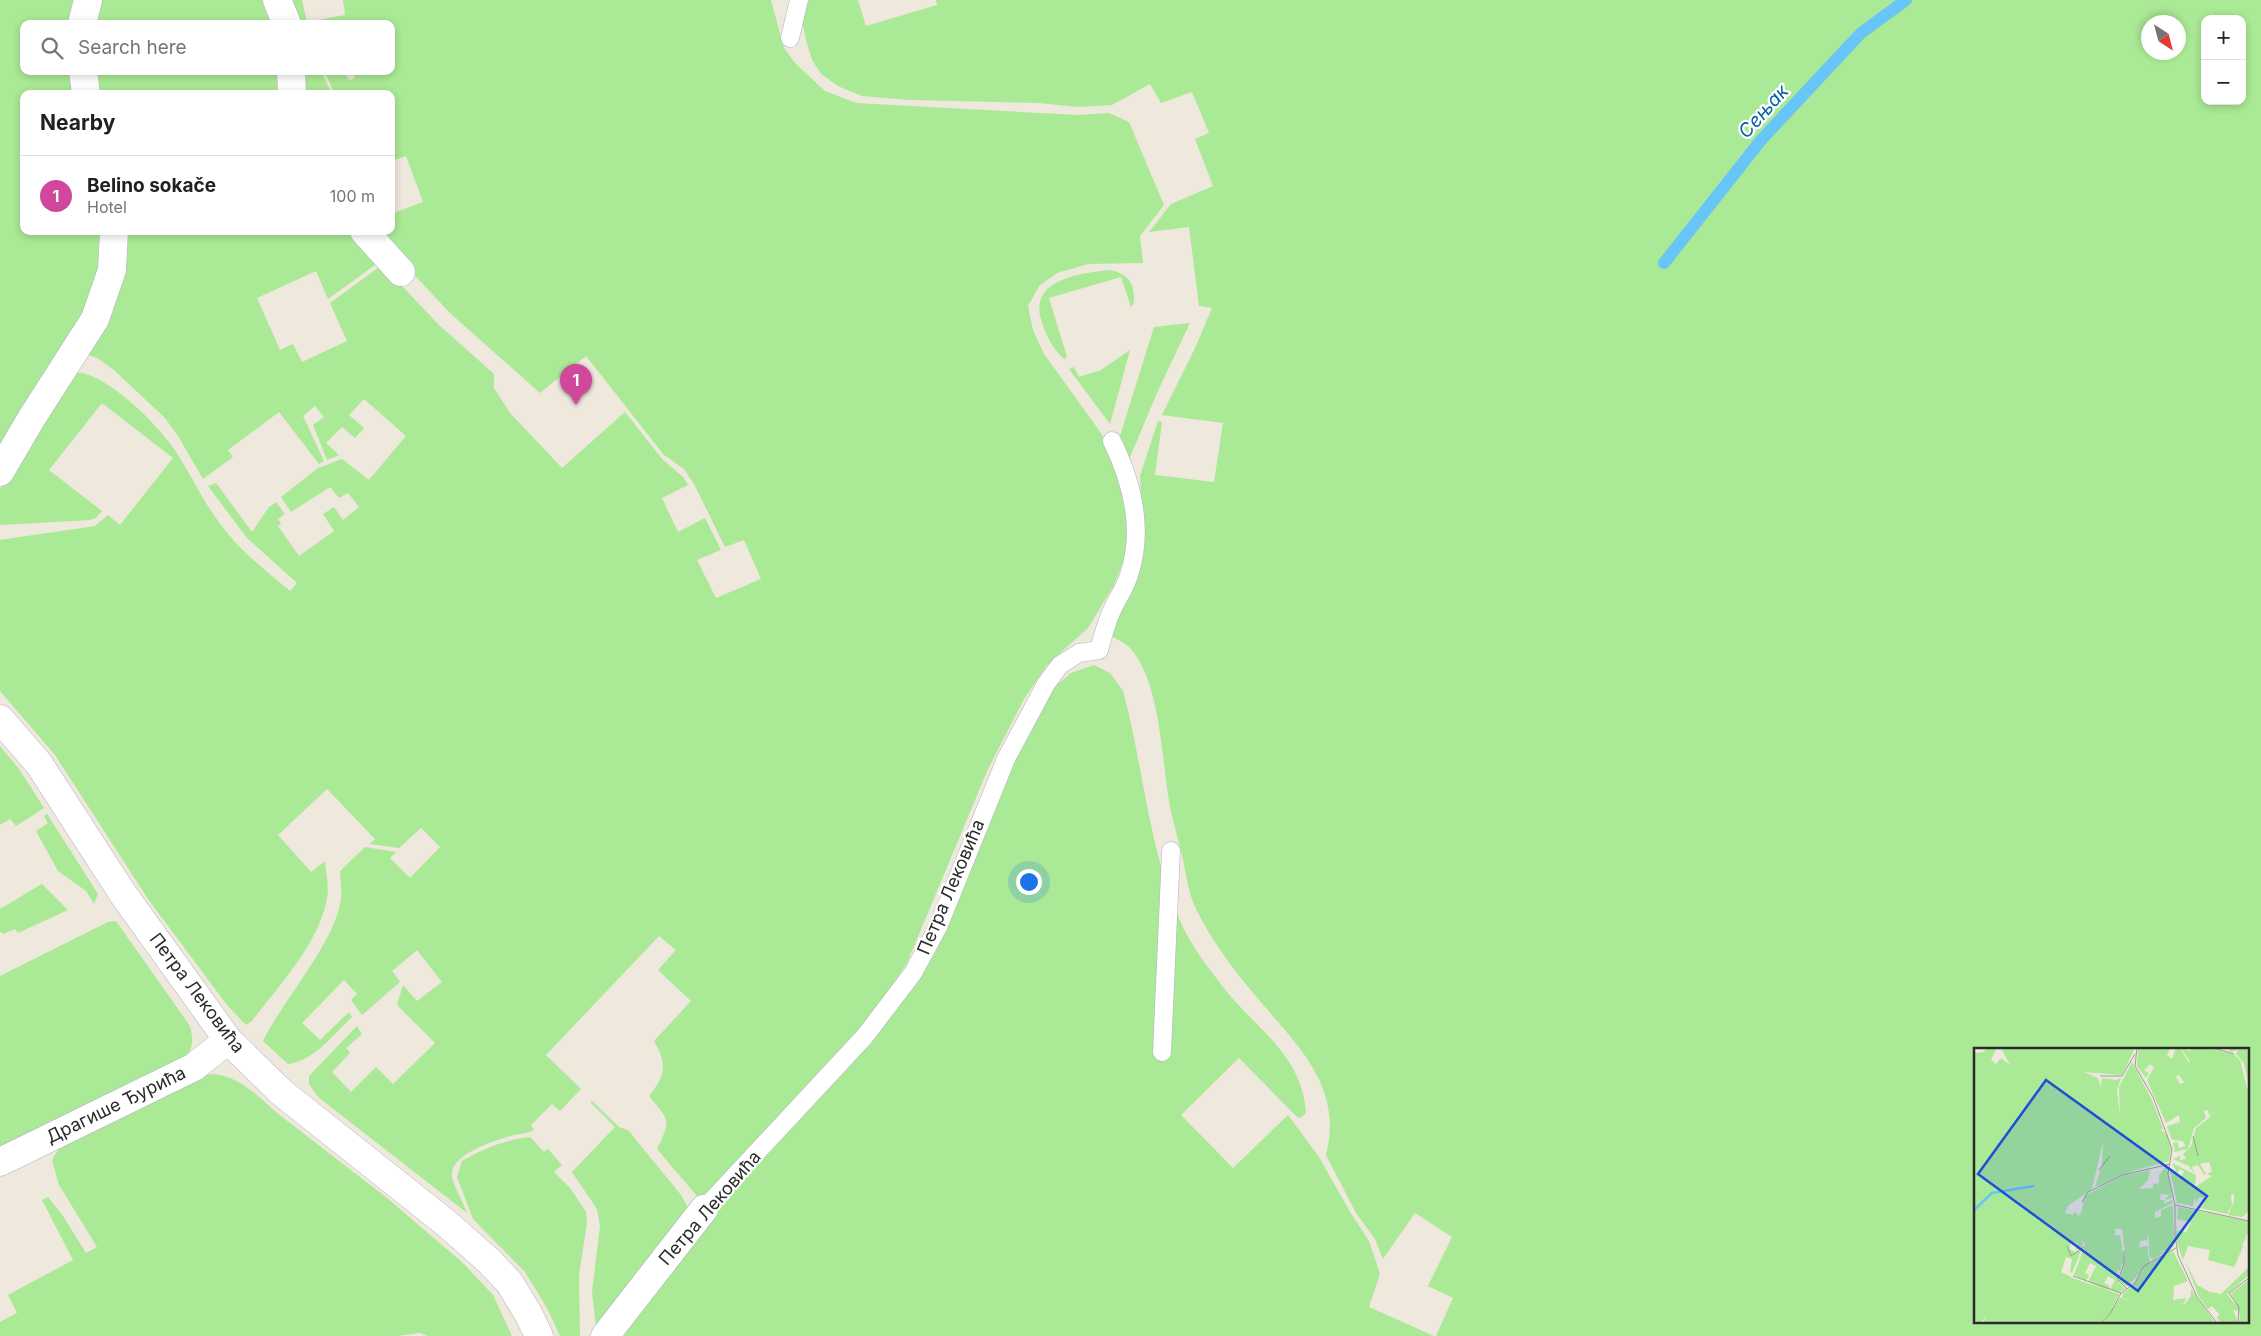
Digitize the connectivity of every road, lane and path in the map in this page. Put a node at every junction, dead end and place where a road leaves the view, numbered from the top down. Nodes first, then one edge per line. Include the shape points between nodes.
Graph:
1 (88, 0) edge
2 (277, 0) edge
3 (798, 0) edge
4 (83, 20) edge
5 (285, 20) edge
6 (790, 38) dead end
7 (84, 75) edge
8 (292, 75) edge
9 (85, 90) edge
10 (292, 90) edge
11 (114, 235) edge
12 (368, 235) edge
13 (401, 272) dead end
14 (1112, 441) dead end
15 (0, 472) edge
16 (0, 718) edge
17 (1171, 851) dead end
18 (228, 1040) junction
19 (1162, 1052) dead end
20 (0, 1162) edge
21 (704, 1209) joint
22 (539, 1336) edge
23 (605, 1336) edge

1 - 4 street
2 - 5 street
3 - 6 lane
7 - 9 street
8 - 10 street
11 - 15 street via 112,270 95,319
12 - 13 street
14 - 21 lane, Петра Лековића via 1128,478 1136,534 1129,575 1104,630 1099,650 1079,653 1060,665 1046,684 1006,759 938,927 913,973 866,1036
16 - 18 street, Петра Лековића via 39,764 123,894
17 - 19 lane
18 - 20 street, Драгише Ђурића via 194,1067
18 - 22 street, Петра Лековића via 281,1092 489,1261 509,1282
21 - 23 street, Петра Лековића

